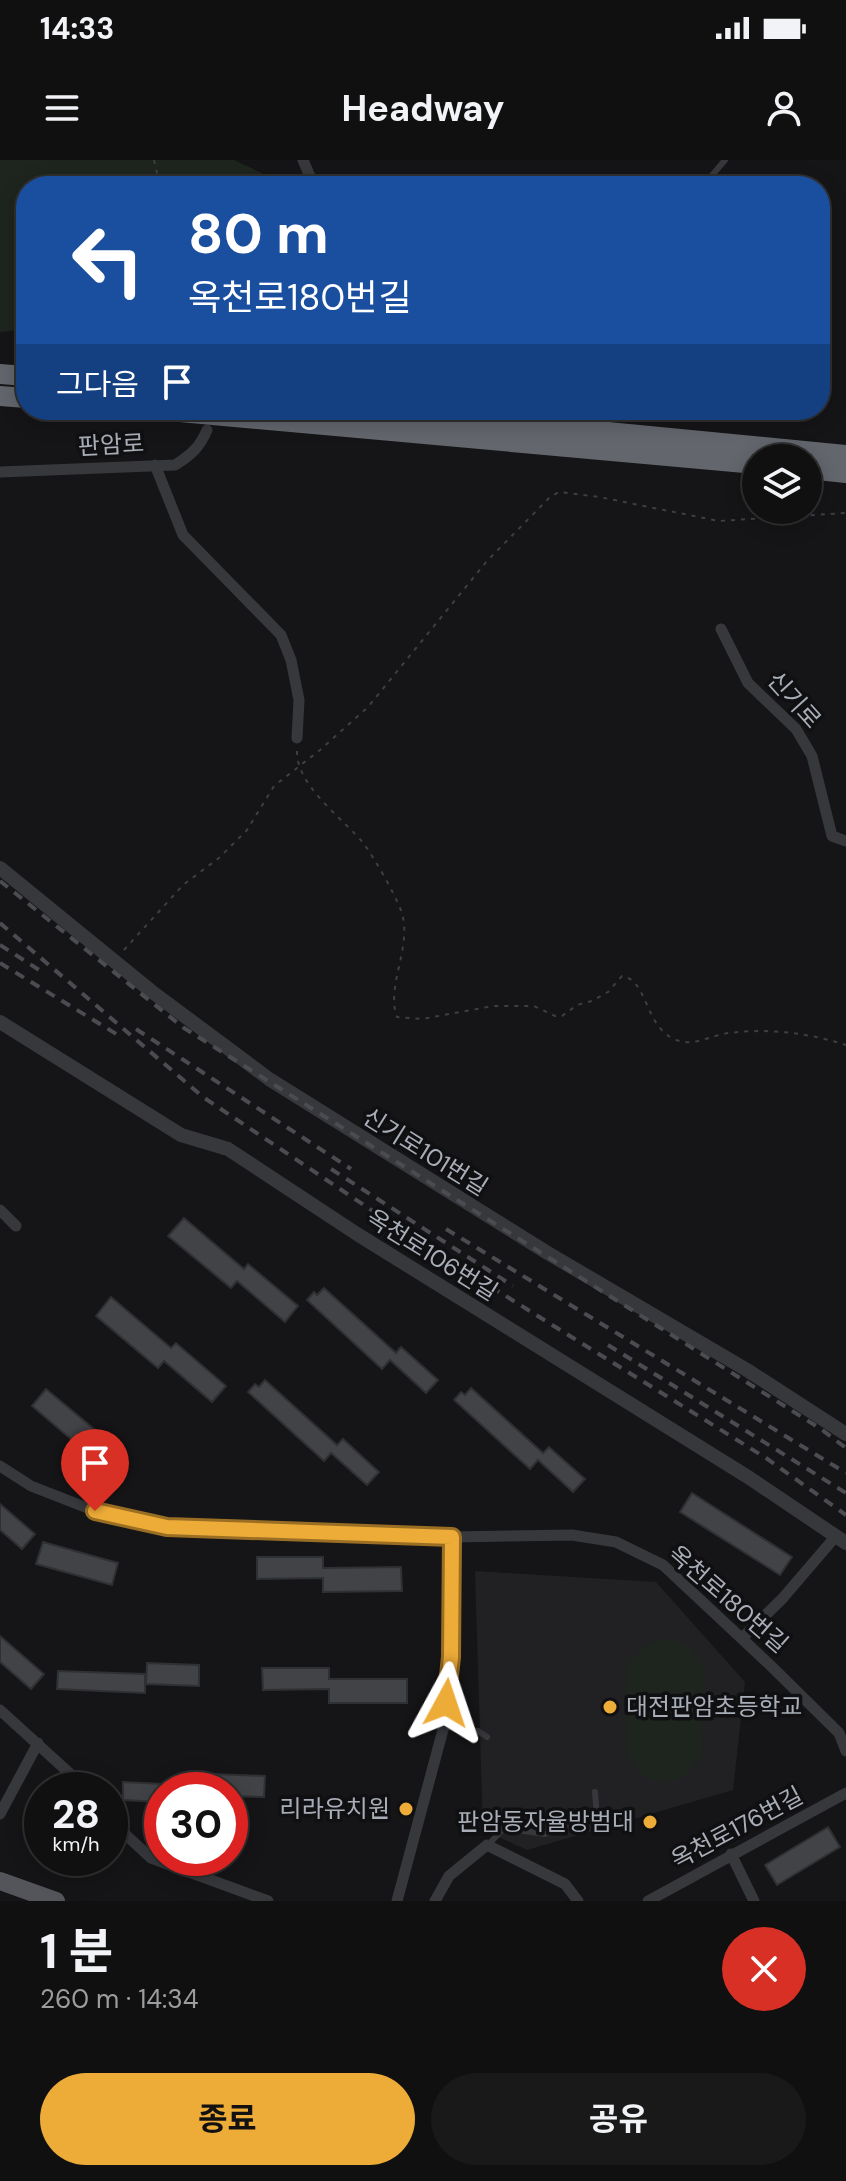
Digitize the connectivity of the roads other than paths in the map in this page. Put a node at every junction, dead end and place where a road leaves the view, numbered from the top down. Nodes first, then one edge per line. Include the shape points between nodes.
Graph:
1 (725, 160) edge
2 (711, 176) edge
3 (269, 420) edge
4 (484, 420) edge
5 (207, 430) dead end
6 (846, 455) edge
7 (742, 463) edge
8 (155, 465) junction
9 (822, 470) edge
10 (0, 472) edge
11 (846, 473) edge
12 (721, 629) dead end
13 (297, 738) road end
14 (846, 841) edge
15 (2, 870) edge
16 (0, 1022) edge
17 (0, 1210) edge
18 (16, 1226) dead end
19 (846, 1434) edge
20 (0, 1466) edge
21 (452, 1537) junction
22 (841, 1540) edge
23 (742, 1638) junction
24 (0, 1710) edge
25 (444, 1726) junction
26 (487, 1737) dead end
27 (38, 1743) junction
28 (846, 1751) edge
29 (69, 1772) edge
30 (595, 1792) dead end
31 (846, 1793) edge
32 (0, 1814) edge
33 (505, 1827) dead end
34 (517, 1830) dead end
35 (128, 1837) edge
36 (487, 1845) junction
37 (731, 1854) junction
38 (0, 1881) edge
39 (56, 1901) edge
40 (268, 1901) edge
41 (397, 1901) edge
42 (435, 1901) edge
43 (578, 1901) edge
44 (648, 1901) edge
45 (754, 1901) edge

1 - 2 lane
3 - 7 highway
4 - 6 highway
5 - 8 street, 판암로 via 191,455 175,465
8 - 10 street, 판암로
8 - 13 street via 183,535 281,635 299,700
9 - 11 highway
12 - 14 street, 신기로 via 748,683 796,729 812,756 832,836
15 - 19 street, 신기로101번길 via 163,1000 300,1099
16 - 22 street, 옥천로106번길 via 181,1135 228,1149
17 - 18 street
20 - 21 street, 옥천로180번길 via 31,1486 95,1511 167,1527
21 - 23 street, 옥천로180번길 via 572,1535 616,1542 663,1565
21 - 25 street via 451,1657
22 - 23 street, 옥천로106번길
23 - 28 street, 옥천로180번길 via 839,1733
24 - 27 street
25 - 26 lane
25 - 41 street
27 - 29 street
27 - 32 street
30 - 34 lane via 597,1818 545,1834
31 - 37 street, 옥천로176번길
33 - 36 lane
35 - 40 street via 151,1858
36 - 42 street via 449,1876
36 - 43 street via 565,1884
37 - 44 street, 옥천로176번길
37 - 45 street
38 - 39 main road

